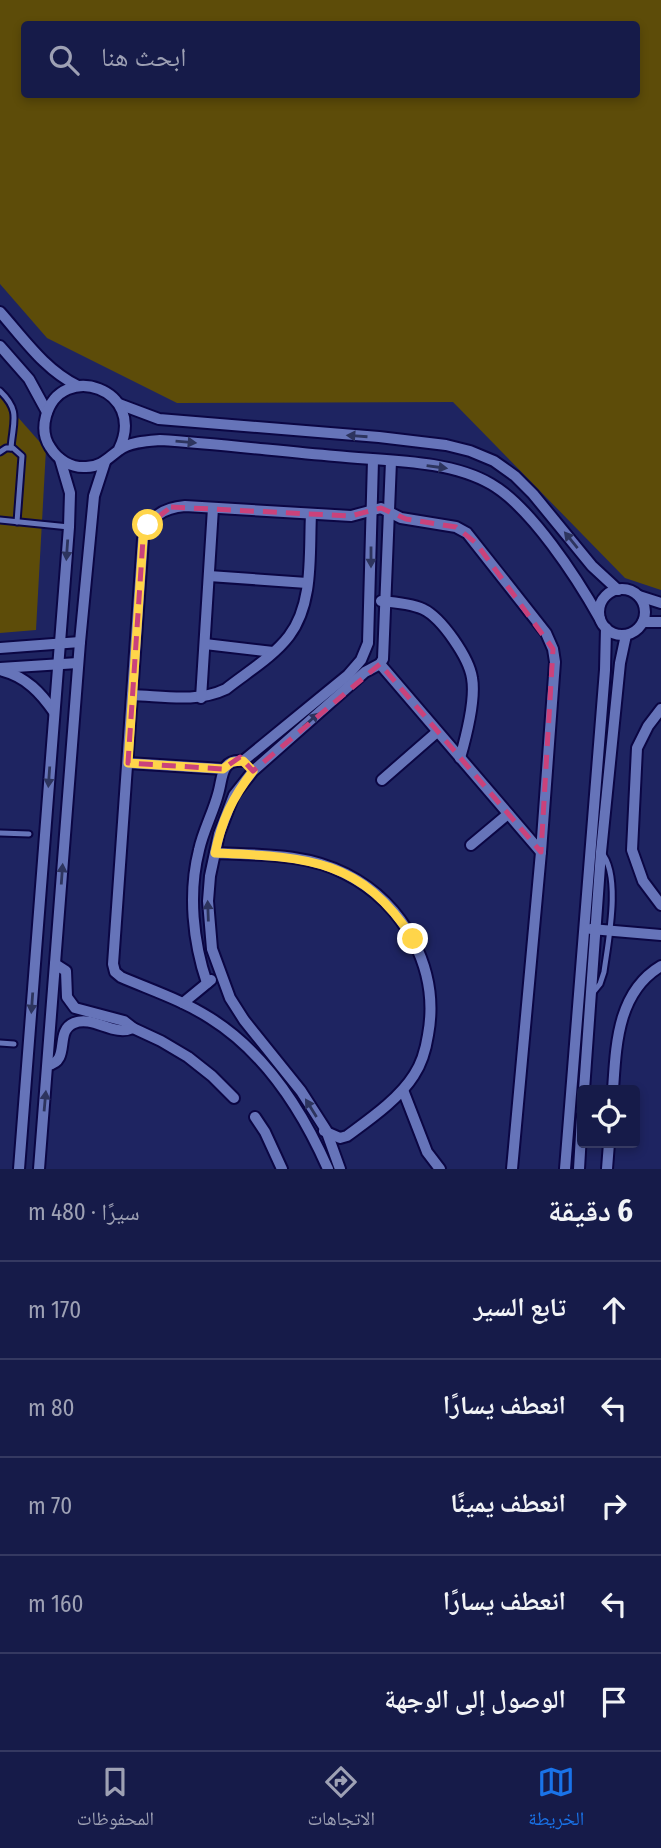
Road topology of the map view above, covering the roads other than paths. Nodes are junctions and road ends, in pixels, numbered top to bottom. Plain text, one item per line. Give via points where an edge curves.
1 (0, 312) edge
2 (2, 353) edge
3 (78, 386) junction
4 (0, 391) edge
5 (119, 404) junction
6 (47, 412) junction
7 (383, 438) junction
8 (11, 448) junction
9 (119, 449) junction
10 (0, 452) edge
11 (60, 459) junction
12 (382, 460) junction
13 (105, 462) junction
14 (214, 508) junction
15 (371, 510) junction
16 (389, 511) junction
17 (311, 514) junction
18 (0, 520) edge
19 (17, 522) junction
20 (69, 527) junction
21 (209, 576) junction
22 (307, 583) junction
23 (618, 590) junction
24 (639, 596) junction
25 (371, 601) junction
26 (385, 602) junction
27 (661, 603) edge
28 (643, 622) junction
29 (661, 622) edge
30 (603, 624) junction
31 (626, 635) junction
32 (59, 642) junction
33 (80, 642) junction
34 (368, 643) junction
35 (383, 643) junction
36 (205, 644) junction
37 (0, 648) edge
38 (273, 652) junction
39 (78, 663) junction
40 (58, 664) junction
41 (380, 664) junction
42 (0, 669) edge
43 (132, 695) junction
44 (201, 698) junction
45 (661, 709) edge
46 (54, 713) junction
47 (437, 732) junction
48 (460, 758) junction
49 (243, 761) junction
50 (128, 763) junction
51 (223, 769) junction
52 (253, 771) junction
53 (382, 780) dead end
54 (508, 814) junction
55 (0, 833) edge
56 (29, 834) dead end
57 (471, 845) dead end
58 (541, 852) junction
59 (601, 852) junction
60 (215, 853) junction
61 (661, 905) edge
62 (584, 929) junction
63 (597, 930) junction
64 (609, 930) junction
65 (661, 935) edge
66 (661, 944) edge
67 (55, 964) junction
68 (661, 966) edge
69 (219, 974) junction
70 (207, 983) junction
71 (591, 995) junction
72 (183, 1003) junction
73 (133, 1028) junction
74 (0, 1043) edge
75 (14, 1044) dead end
76 (48, 1065) junction
77 (584, 1085) edge
78 (614, 1085) edge
79 (403, 1090) junction
80 (234, 1098) dead end
81 (256, 1117) dead end
82 (326, 1130) junction
83 (313, 1135) junction
84 (580, 1148) edge
85 (609, 1148) edge
86 (19, 1169) edge
87 (39, 1169) edge
88 (282, 1169) edge
89 (328, 1169) edge
90 (341, 1169) edge
91 (440, 1169) edge
92 (512, 1169) edge
93 (565, 1169) edge
94 (579, 1169) edge
95 (607, 1169) edge

1 - 3 street via 47,366
2 - 6 street via 36,388
3 - 5 street via 101,389
3 - 6 street via 59,395
4 - 8 lane via 14,407
7 -> 5 street via 159,419
5 - 9 street via 126,427
6 - 11 street via 44,432
7 - 12 street
23 -> 7 street via 516,476 494,461 446,445
8 - 10 lane
8 - 19 lane via 23,460
9 -> 12 street via 160,440
9 - 13 street
11 - 13 street via 87,467
11 - 20 street via 70,493
12 - 15 street
12 - 16 street
12 -> 30 street via 444,467 490,483 510,497 542,534
13 - 33 street via 94,496
14 - 17 street
14 - 21 street
14 - 43 street via 171,508 148,525 143,539
15 - 16 street
15 - 17 street via 351,516
15 -> 25 street
16 - 26 street
16 - 58 street via 467,533 546,633 555,662
17 - 22 street
18 - 19 lane
19 - 20 lane
20 -> 32 street
21 - 22 street
21 - 36 street
22 - 38 street via 299,622
23 - 24 street
23 - 30 street via 604,598 600,608
24 - 27 street
24 - 28 street via 645,611
25 - 26 street
25 - 34 street
26 - 35 street
26 - 48 street via 422,608 435,617 468,666 473,680 471,704
28 - 29 street
28 - 31 street
30 - 31 street via 615,634
30 - 62 street via 605,670
31 - 59 street
32 - 33 street
32 - 37 street
32 - 40 street
33 - 39 street
34 - 35 street
34 - 49 street via 348,675
35 - 41 street
36 - 38 street
36 - 44 street
38 - 44 street via 226,689
39 - 40 street
67 -> 39 street
40 - 42 street
40 - 46 street
41 - 47 street
52 -> 41 street via 365,672
42 - 46 street via 35,688
43 - 44 street
43 - 50 street
45 - 61 street via 638,748 632,850 643,881
46 -> 86 street
47 - 48 street
47 - 53 street
48 - 54 street
49 - 51 street
49 - 52 street
50 - 51 street
50 - 72 street via 113,964 121,978
51 - 70 street via 198,852 194,887 196,939
52 - 60 street via 234,795
54 - 57 street
54 - 58 street
55 - 56 lane
58 - 92 street
59 - 63 street
59 - 64 lane via 613,880
69 -> 60 street via 208,901
60 - 79 street via 290,856 346,873 369,888 403,922 421,955 431,1007 426,1049
62 - 63 street
62 - 93 street
63 - 64 street
63 - 71 street
64 - 65 street
64 - 71 lane via 603,978
65 - 66 street
67 - 73 street via 66,971 67,997 75,1008 124,1021
67 - 76 street
68 - 78 street via 636,991 621,1022
69 - 70 street
82 -> 69 street via 244,1020
70 - 72 street
71 - 77 street
72 - 83 street via 233,1034 279,1081
73 - 76 street via 124,1031 72,1023 64,1033 60,1058
73 - 80 street via 188,1057
74 - 75 lane
87 -> 76 street
79 - 82 street via 347,1136 340,1138
79 - 91 street via 427,1152
81 - 88 street
82 - 83 street
82 - 90 street
83 - 89 street
84 - 94 street
85 - 95 street

